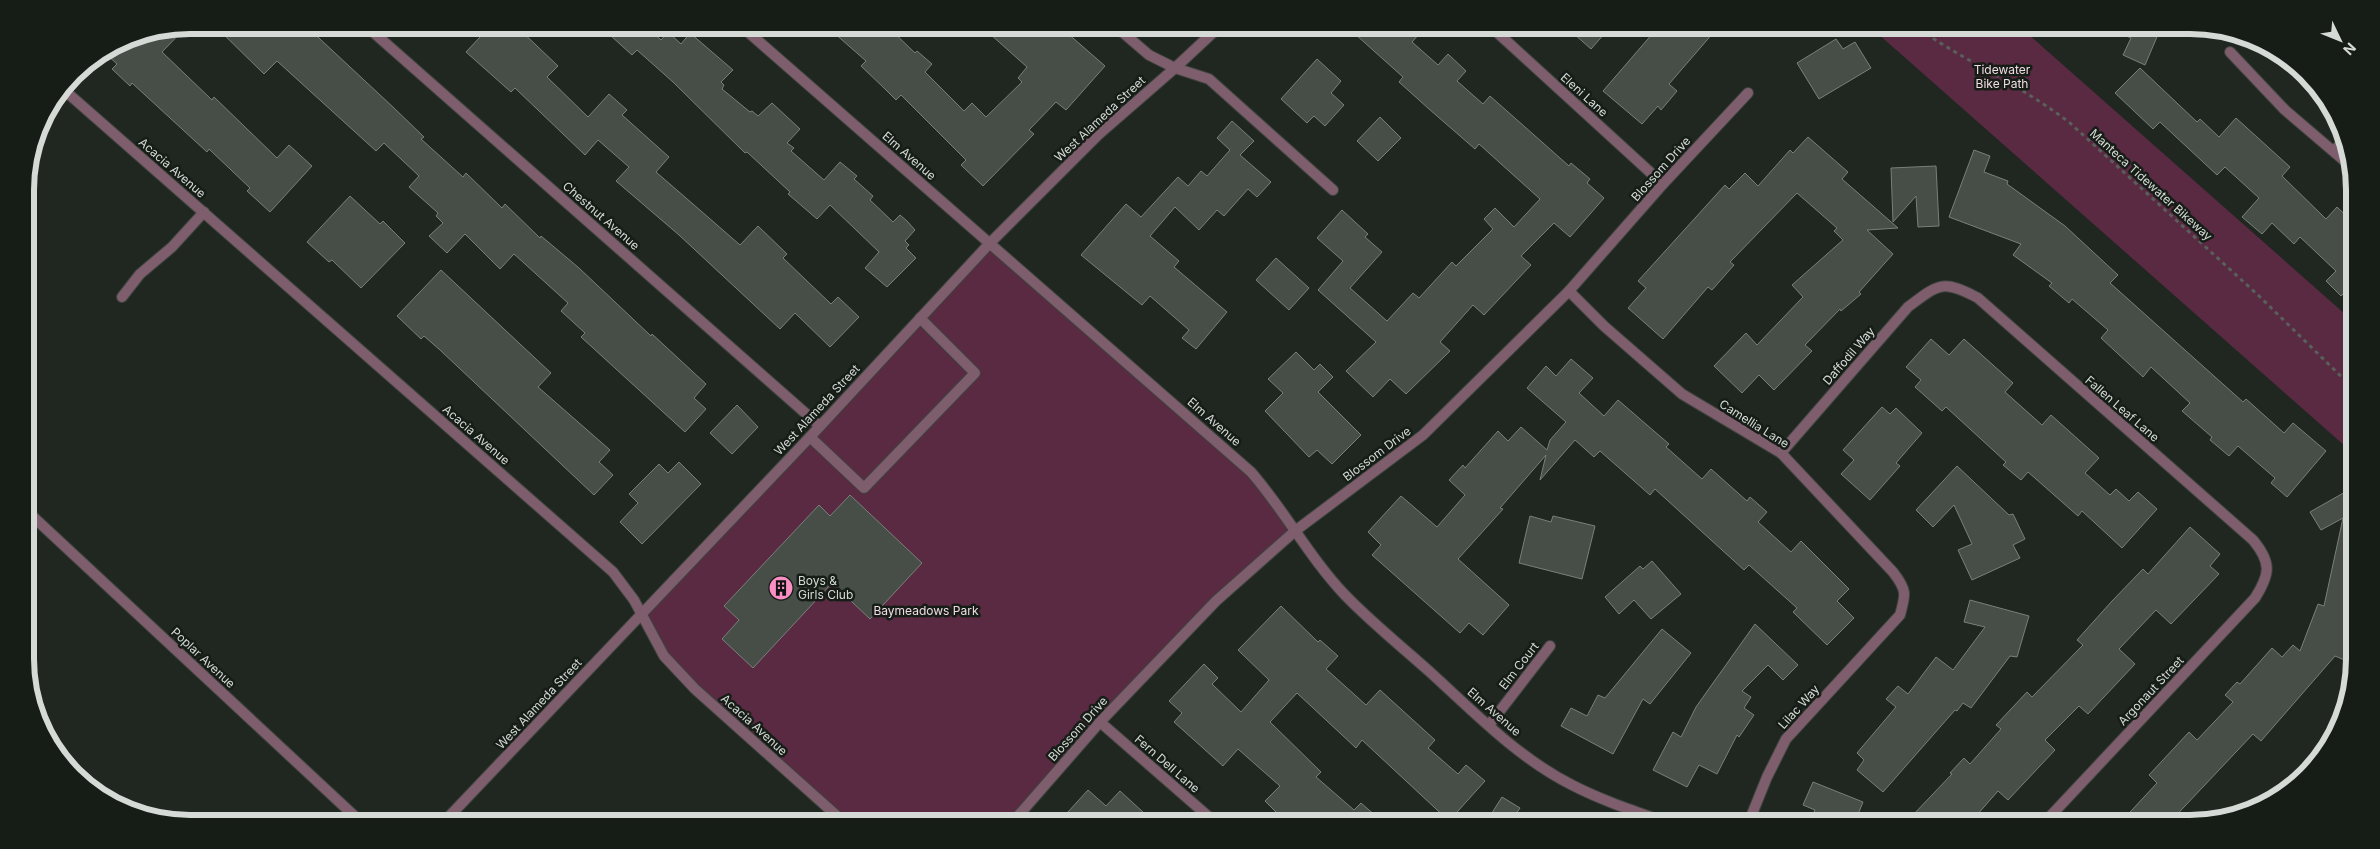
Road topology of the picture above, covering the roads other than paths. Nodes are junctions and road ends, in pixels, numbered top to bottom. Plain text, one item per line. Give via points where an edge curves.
1 (375, 34) edge
2 (750, 34) edge
3 (1124, 34) edge
4 (1211, 34) edge
5 (1499, 34) edge
6 (2230, 52) dead end
7 (1175, 68) junction
8 (68, 93) edge
9 (1748, 93) dead end
10 (2339, 146) edge
11 (2334, 151) junction
12 (2343, 159) edge
13 (1663, 184) junction
14 (1333, 190) dead end
15 (204, 212) junction
16 (990, 243) junction
17 (1943, 285) joint
18 (1569, 291) junction
19 (122, 297) dead end
20 (920, 318) junction
21 (820, 426) junction
22 (810, 437) junction
23 (1781, 453) junction
24 (34, 517) edge
25 (1295, 531) junction
26 (2268, 570) joint
27 (641, 614) junction
28 (1893, 622) joint
29 (1550, 646) dead end
30 (1100, 722) junction
31 (1489, 725) junction
32 (353, 815) edge
33 (451, 815) edge
34 (836, 815) edge
35 (1019, 815) edge
36 (1207, 815) edge
37 (1645, 815) edge
38 (1752, 815) edge
39 (2051, 815) edge

1 - 21 street, Chestnut Avenue
2 - 16 street, Elm Avenue
3 - 7 street via 1149,56
4 - 7 street, West Alameda Street
5 - 13 street, Eleni Lane
6 - 11 street via 2285,110
7 - 14 street via 1208,80
7 - 16 street, West Alameda Street via 1098,135
8 - 15 street, Acacia Avenue
9 - 13 street, Blossom Drive
10 - 11 street
11 - 12 street
13 - 18 street, Blossom Drive
15 - 19 street via 172,247 140,274
15 - 27 street, Acacia Avenue via 613,572
16 - 20 street, West Alameda Street
16 - 25 street, Elm Avenue via 1251,472
17 - 23 street, Daffodil Way via 1908,307
17 - 26 street, Fallen Leaf Lane via 1956,286 1978,298 2253,540 2263,552
18 - 23 street, Camellia Lane via 1682,394
18 - 25 street, Blossom Drive via 1423,435
20 - 21 street, West Alameda Street
20 - 22 street via 975,373 864,488
21 - 22 street, West Alameda Street
22 - 27 street, West Alameda Street
23 - 28 street, Camellia Lane via 1902,584 1906,595 1900,615
24 - 32 street, Poplar Avenue
25 - 30 street, Blossom Drive via 1216,602
25 - 31 street, Elm Avenue via 1346,596
26 - 39 street, Argonaut Street via 2266,581 2255,598
27 - 33 street, West Alameda Street
27 - 34 street, Acacia Avenue via 664,656 695,689
28 - 38 street, Lilac Way via 1786,739
29 - 31 street, Elm Court
30 - 35 street, Blossom Drive
30 - 36 street, Fern Dell Lane
31 - 37 street, Elm Avenue via 1522,753 1570,785

